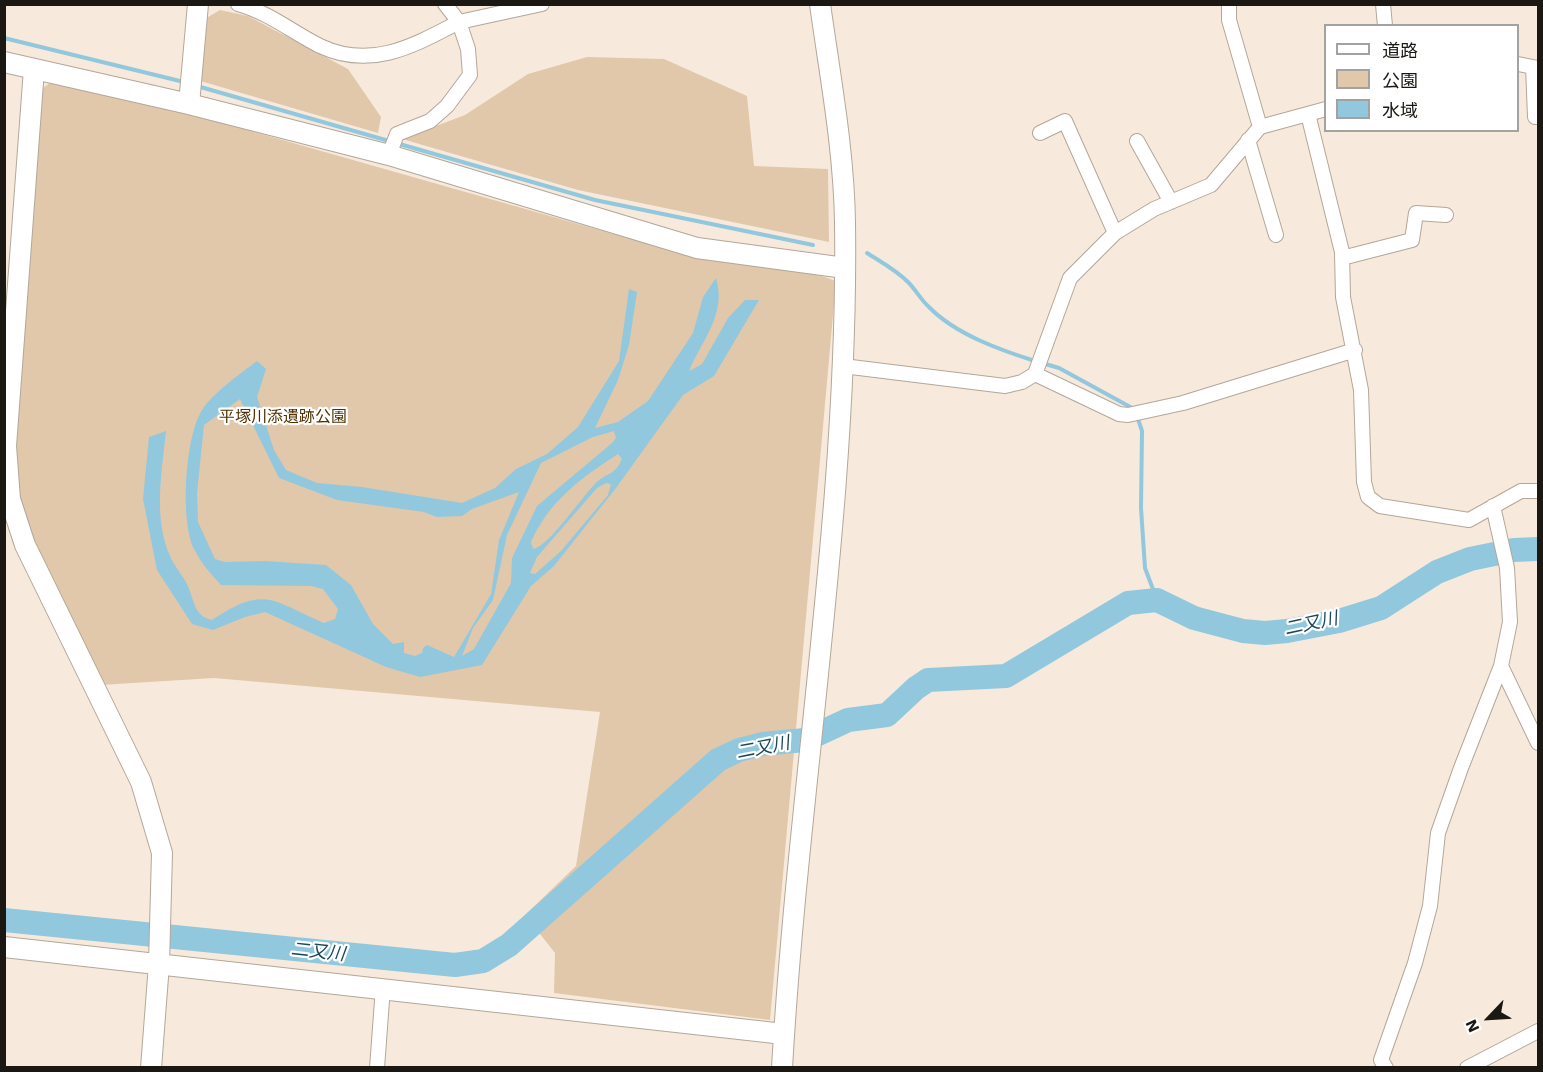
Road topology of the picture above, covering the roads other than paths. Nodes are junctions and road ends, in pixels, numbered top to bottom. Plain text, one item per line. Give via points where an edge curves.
1 (198, 4) edge
2 (238, 4) edge
3 (445, 4) edge
4 (542, 4) edge
5 (819, 4) edge
6 (1229, 4) edge
7 (1383, 4) edge
8 (459, 22) junction
9 (1385, 24) edge
10 (4, 62) edge
11 (1519, 64) edge
12 (1536, 67) edge
13 (34, 69) junction
14 (190, 97) junction
15 (1324, 110) edge
16 (1308, 114) junction
17 (1539, 117) edge
18 (1260, 127) junction
19 (1040, 133) dead end
20 (1248, 140) junction
21 (1137, 141) dead end
22 (389, 155) junction
23 (1171, 202) junction
24 (1446, 215) dead end
25 (1115, 233) junction
26 (1276, 236) dead end
27 (1342, 258) junction
28 (845, 268) junction
29 (1355, 350) junction
30 (843, 366) junction
31 (1035, 374) junction
32 (1539, 491) edge
33 (1493, 506) junction
34 (1501, 666) junction
35 (1539, 743) edge
36 (159, 945) junction
37 (4, 947) edge
38 (383, 987) junction
39 (1539, 1031) edge
40 (784, 1034) junction
41 (151, 1068) edge
42 (377, 1068) edge
43 (782, 1068) edge
44 (1386, 1068) edge
45 (1467, 1068) edge

1 - 14 street
2 - 8 street via 259,10 321,46 361,58 388,54
3 - 8 street
4 - 8 street
5 - 28 street via 836,123
6 - 18 street via 1229,20
7 - 9 street
8 - 22 street via 468,49 470,75 430,121 397,134
10 - 13 street
11 - 12 street
12 - 17 street via 1535,117
13 - 14 street
13 - 36 street via 6,446 10,499 25,544 141,782 162,853
14 - 22 street
15 - 16 street
16 - 18 street
16 - 27 street
18 - 20 street
19 - 25 street via 1065,121
20 - 23 street via 1211,185
20 - 26 street
21 - 23 street
22 - 28 street via 697,248
23 - 25 street
24 - 27 street via 1416,213 1412,240
25 - 31 street via 1070,278
27 - 29 street via 1343,297
28 - 30 street
29 - 31 street via 1183,403 1128,415
29 - 33 street via 1368,497 1380,506 1469,520
30 - 31 street via 1005,386
30 - 40 street
32 - 33 street via 1521,490
33 - 34 street via 1507,568 1510,622
34 - 35 street
34 - 44 street via 1438,833 1430,906 1381,1060
36 - 37 street
36 - 38 street
36 - 41 street
38 - 40 street
38 - 42 street
39 - 45 street
40 - 43 street

